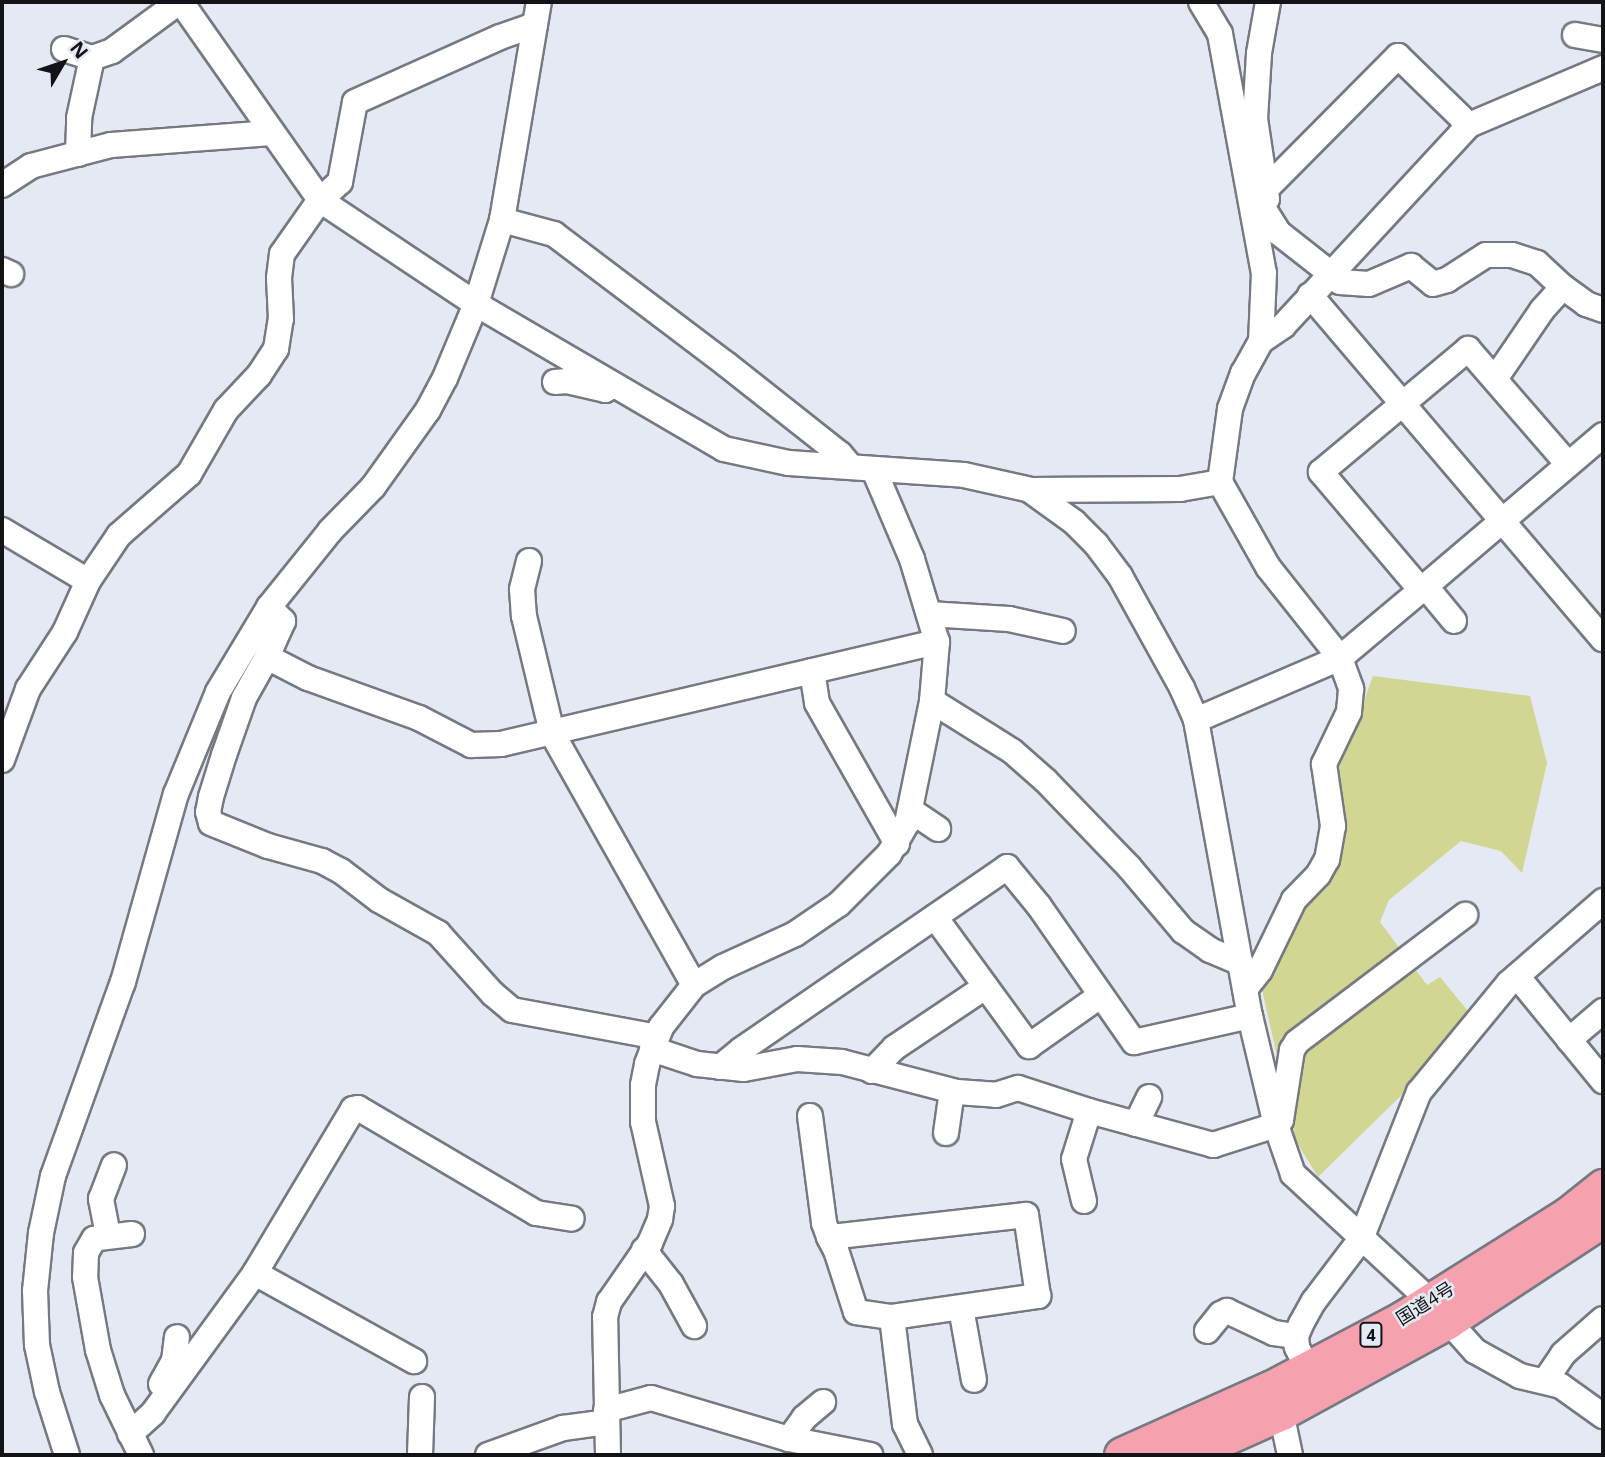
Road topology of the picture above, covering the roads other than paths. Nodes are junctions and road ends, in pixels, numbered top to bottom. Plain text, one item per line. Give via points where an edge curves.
1 (180, 2) edge
2 (1201, 2) edge
3 (1268, 2) edge
4 (537, 13) edge
5 (1575, 35) dead end
6 (1603, 40) edge
7 (64, 49) dead end
8 (92, 58) junction
9 (1603, 68) edge
10 (1469, 125) junction
11 (272, 133) junction
12 (78, 154) junction
13 (2, 185) edge
14 (1267, 188) junction
15 (320, 200) junction
16 (1261, 216) junction
17 (502, 220) junction
18 (1330, 274) junction
19 (1563, 287) junction
20 (1310, 295) junction
21 (476, 304) junction
22 (1603, 310) edge
23 (1261, 341) junction
24 (1495, 379) junction
25 (555, 382) dead end
26 (613, 385) junction
27 (1401, 404) junction
28 (1601, 440) edge
29 (1568, 464) junction
30 (862, 468) junction
31 (1220, 482) junction
32 (1031, 490) junction
33 (1502, 521) junction
34 (2, 530) edge
35 (528, 561) dead end
36 (88, 580) junction
37 (1424, 589) junction
38 (269, 607) junction
39 (929, 614) junction
40 (1454, 621) dead end
41 (1063, 631) dead end
42 (1603, 639) edge
43 (937, 642) junction
44 (267, 657) junction
45 (1340, 658) junction
46 (812, 671) junction
47 (932, 701) junction
48 (1196, 720) junction
49 (552, 733) junction
50 (2, 760) edge
51 (911, 810) junction
52 (938, 829) dead end
53 (897, 844) junction
54 (1603, 901) edge
55 (1465, 915) dead end
56 (935, 917) junction
57 (1241, 963) junction
58 (1517, 976) junction
59 (694, 985) junction
60 (985, 987) junction
61 (1245, 989) junction
62 (1100, 996) junction
63 (1603, 1011) edge
64 (1250, 1016) junction
65 (1569, 1040) junction
66 (655, 1043) junction
67 (720, 1067) junction
68 (872, 1071) junction
69 (1603, 1081) edge
70 (952, 1091) junction
71 (1149, 1097) dead end
72 (1089, 1111) junction
73 (810, 1116) dead end
74 (1136, 1124) junction
75 (1276, 1125) junction
76 (946, 1133) dead end
77 (114, 1165) dead end
78 (1603, 1187) edge
79 (1084, 1201) dead end
80 (1603, 1218) edge
81 (572, 1219) dead end
82 (829, 1237) junction
83 (1362, 1239) junction
84 (644, 1250) junction
85 (255, 1273) junction
86 (961, 1308) junction
87 (1439, 1311) junction
88 (892, 1317) junction
89 (1603, 1319) edge
90 (695, 1326) dead end
91 (1207, 1331) dead end
92 (1296, 1336) junction
93 (177, 1337) dead end
94 (414, 1361) dead end
95 (1308, 1369) junction
96 (974, 1380) dead end
97 (1545, 1381) junction
98 (422, 1398) dead end
99 (823, 1402) dead end
100 (1282, 1412) junction
101 (153, 1413) junction
102 (607, 1416) junction
103 (1603, 1416) edge
104 (135, 1445) edge
105 (801, 1445) edge
106 (67, 1455) edge
107 (420, 1455) edge
108 (488, 1455) edge
109 (608, 1455) edge
110 (870, 1455) edge
111 (920, 1455) edge
112 (1122, 1455) edge
113 (1185, 1455) edge
114 (1290, 1455) edge

1 - 8 street via 136,36
1 - 11 street
2 - 16 street via 1220,34
3 - 14 street via 1255,119
4 - 15 street via 500,37 355,102 340,182
4 - 17 street
5 - 6 street
7 - 8 street
8 - 12 street via 79,118
9 - 10 street
10 - 14 street via 1398,56
10 - 18 street
11 - 12 street via 111,145
11 - 15 street
12 - 13 street via 31,166
14 - 16 street
15 - 21 street
15 - 36 street via 282,254 276,349 260,375 226,410 189,474 119,535
16 - 18 street
16 - 23 street
17 - 21 street
17 - 30 street via 554,234
18 - 19 street via 1340,282 1369,284 1411,266 1433,284 1486,256 1512,255 1537,263
18 - 20 street
19 - 22 street
19 - 24 street
20 - 23 street via 1283,326
20 - 27 street
21 - 26 street
21 - 38 street via 445,378 404,445
23 - 31 street via 1230,409
24 - 27 street via 1468,349
24 - 29 street
25 - 26 street via 605,390
26 - 30 street via 724,449 789,463
27 - 33 street
27 - 37 street via 1321,472
28 - 29 street
29 - 33 street
30 - 32 street via 964,475
30 - 39 street via 912,559
31 - 32 street via 1180,489
31 - 45 street via 1268,567
32 - 48 street via 1074,522 1120,576
33 - 37 street
33 - 42 street
34 - 36 street
35 - 49 street via 522,589 524,616
36 - 50 street via 65,632 28,689
37 - 40 street
37 - 45 street
38 - 44 street via 284,621
38 - 106 street via 218,692 176,794 123,982 53,1176 35,1291 37,1345
39 - 41 street via 1009,619
39 - 43 street
43 - 46 street
43 - 47 street
44 - 49 street via 307,678 419,718 471,745
44 - 66 street via 244,698 224,755 208,812 211,822 341,871 379,900 438,933 513,1010
45 - 48 street
45 - 61 street via 1351,699 1344,726 1324,764 1333,826 1327,859 1294,900 1260,970
46 - 49 street
46 - 53 street via 817,702
47 - 51 street
47 - 57 street via 1012,751 1120,857 1184,931 1210,950
48 - 57 street
49 - 59 street
51 - 52 street
51 - 53 street
53 - 59 street via 839,904 795,934
54 - 58 street
55 - 75 street via 1297,1042 1281,1120
56 - 60 street
56 - 62 street via 1007,867
56 - 67 street
57 - 61 street
58 - 65 street
58 - 83 street via 1419,1092
59 - 66 street
60 - 62 street via 1029,1046
60 - 68 street via 894,1048
61 - 64 street
62 - 64 street via 1134,1042
63 - 65 street
64 - 75 street
65 - 69 street
66 - 67 street
66 - 84 street via 643,1085 643,1122 662,1206 657,1231
67 - 68 street via 744,1069 797,1059 842,1062
68 - 70 street
70 - 72 street via 996,1096 1018,1088
70 - 76 street
71 - 74 street
72 - 74 street
72 - 79 street via 1074,1159
73 - 82 street
74 - 75 street via 1213,1145
75 - 83 street via 1293,1174
77 - 104 street via 101,1199 120,1235 89,1243 85,1277 98,1350
78 - 87 highway, 国道4号 / 4
80 - 87 highway, 国道4号 / 4
81 - 85 street via 536,1213 358,1108 353,1109
82 - 86 street via 1026,1215 1038,1296
82 - 88 street via 856,1312
83 - 87 street
83 - 92 street via 1314,1301
84 - 90 street
84 - 102 street via 609,1302 605,1317
85 - 94 street
85 - 101 street
86 - 88 street
86 - 96 street
87 - 95 highway, 国道4号 / 4
87 - 97 street via 1488,1360 1520,1376
87 - 100 highway, 国道4号 / 4
88 - 111 street via 905,1424
89 - 97 street via 1563,1354
91 - 92 street via 1227,1311 1273,1333
92 - 95 street
93 - 101 street via 171,1369 152,1402
95 - 112 highway, 国道4号 / 4
97 - 103 street via 1575,1393
98 - 107 street
99 - 105 street via 804,1418
100 - 113 highway, 国道4号 / 4
100 - 114 street
101 - 104 street
102 - 105 street via 651,1398
102 - 108 street
102 - 109 street
105 - 110 street

